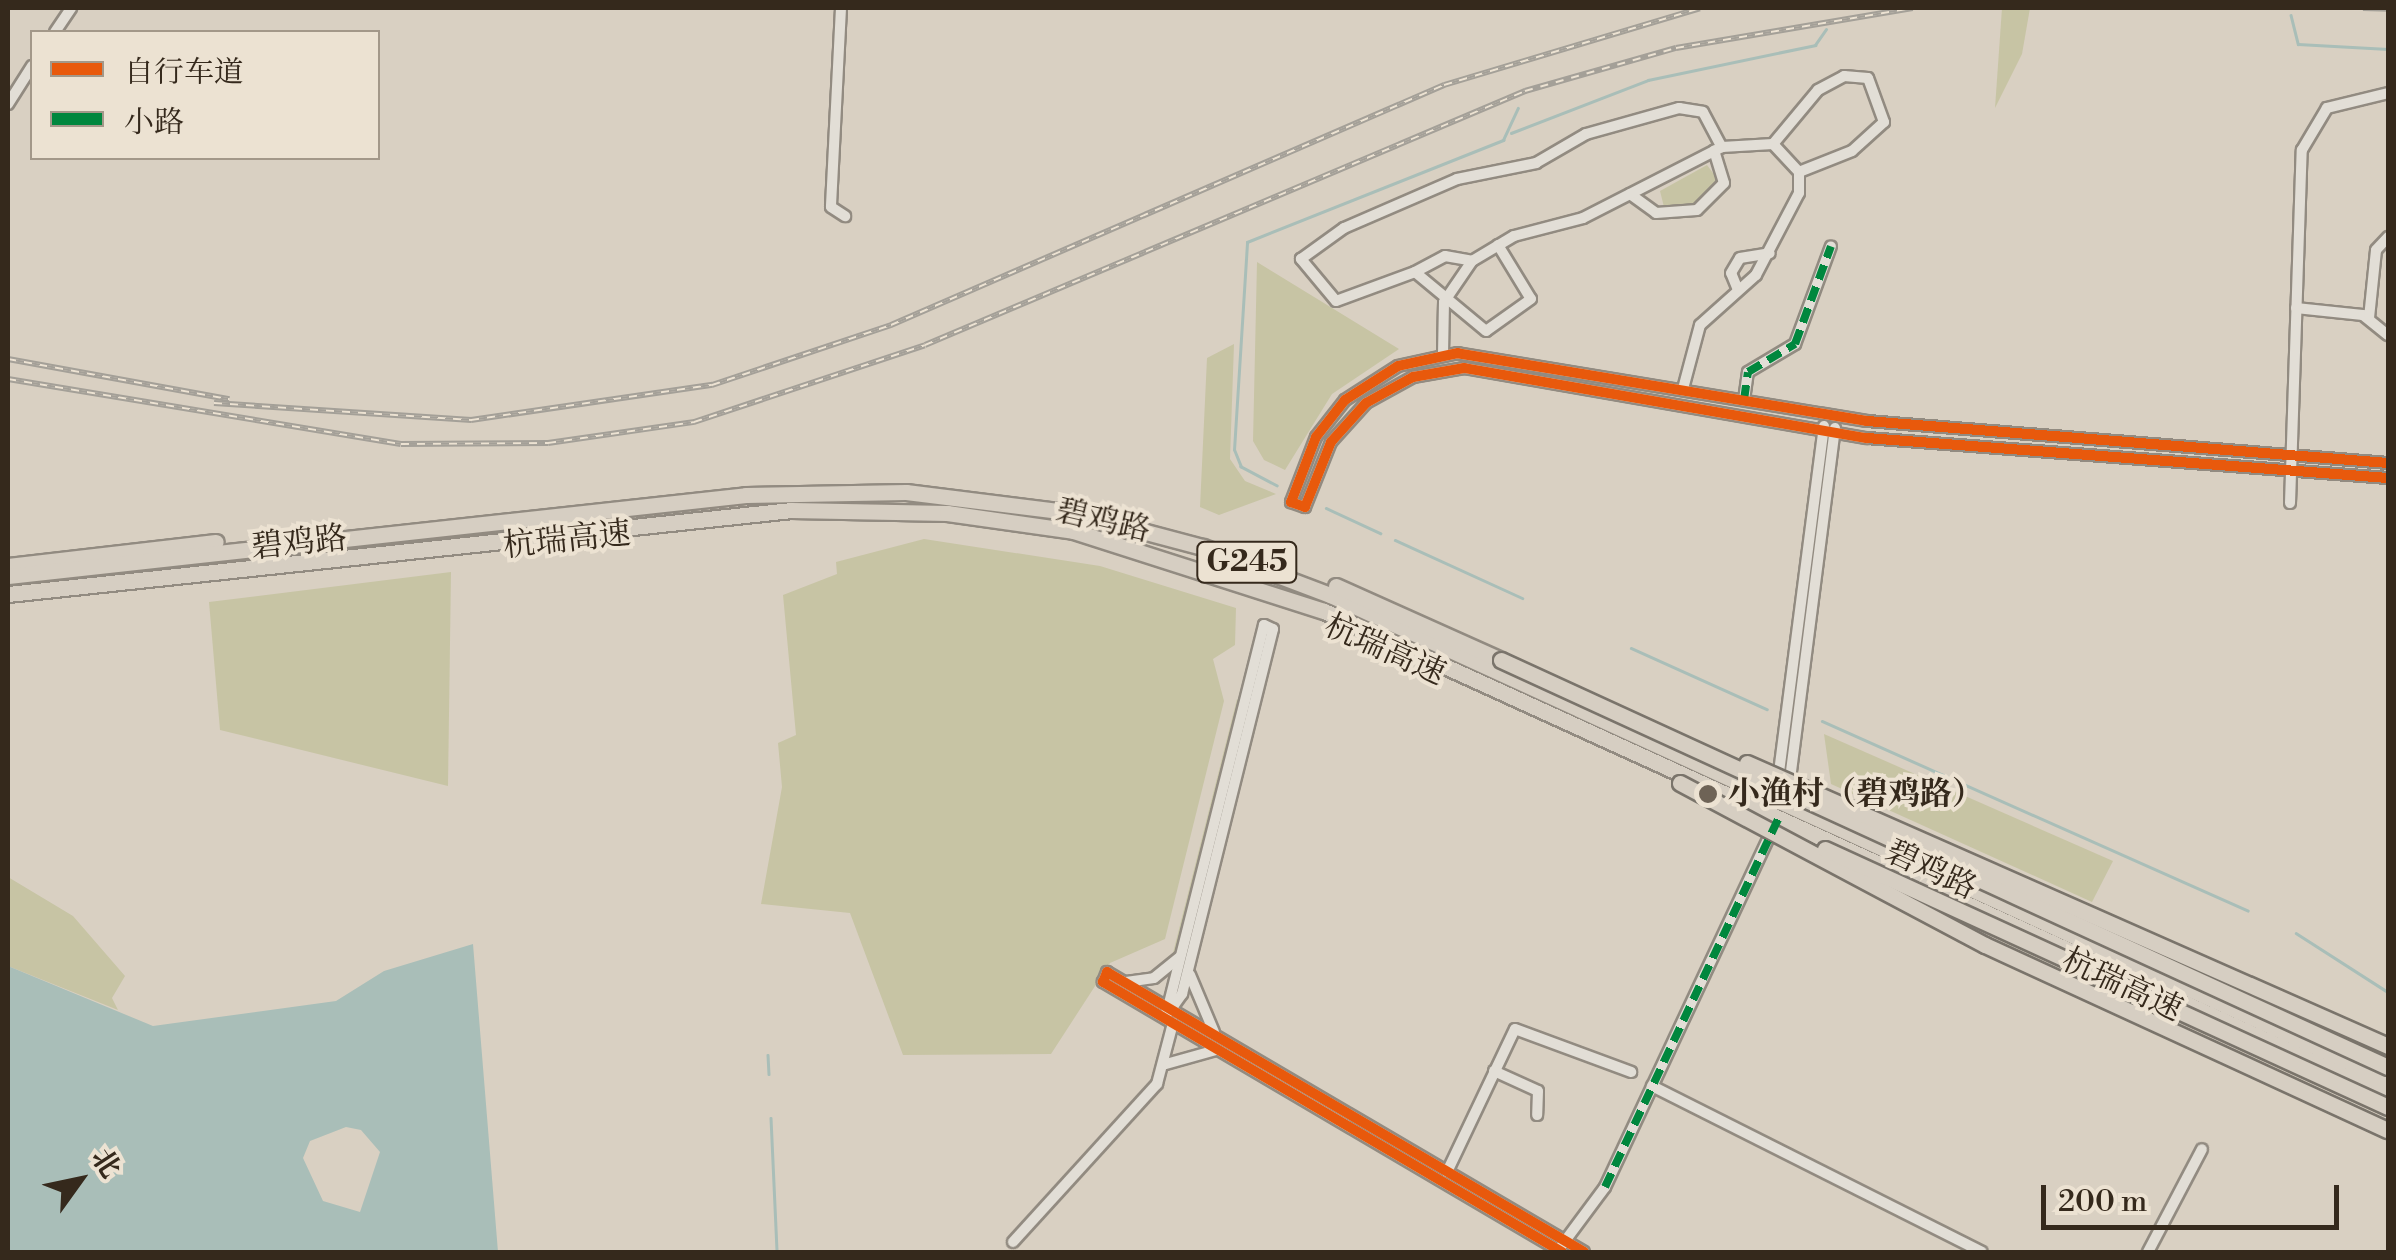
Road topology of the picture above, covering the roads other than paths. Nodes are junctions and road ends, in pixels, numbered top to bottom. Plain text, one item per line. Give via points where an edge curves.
1 (71, 8) edge
2 (841, 8) edge
3 (55, 30) edge
4 (30, 69) edge
5 (2388, 93) edge
6 (8, 104) edge
7 (1773, 144) junction
8 (1718, 149) junction
9 (1798, 172) junction
10 (1630, 194) junction
11 (845, 216) dead end
12 (2388, 237) edge
13 (1498, 245) junction
14 (1832, 246) dead end
15 (1770, 253) junction
16 (1472, 261) junction
17 (1415, 272) junction
18 (1738, 290) junction
19 (1444, 302) junction
20 (2296, 308) junction
21 (2369, 318) junction
22 (2388, 334) edge
23 (1443, 354) junction
24 (1683, 389) junction
25 (1744, 400) junction
26 (1831, 416) junction
27 (1829, 432) junction
28 (2292, 456) junction
29 (2388, 463) edge
30 (2291, 470) junction
31 (2388, 478) edge
32 (2290, 503) dead end
33 (8, 566) edge
34 (8, 576) edge
35 (8, 594) edge
36 (8, 603) edge
37 (1501, 660) junction
38 (1680, 783) junction
39 (1777, 805) junction
40 (1181, 956) junction
41 (1189, 967) junction
42 (1122, 982) junction
43 (1168, 1008) junction
44 (1150, 1010) junction
45 (1173, 1023) junction
46 (1186, 1031) junction
47 (1218, 1037) junction
48 (2388, 1046) edge
49 (1218, 1050) junction
50 (1166, 1064) junction
51 (2388, 1067) edge
52 (1494, 1071) junction
53 (1631, 1072) dead end
54 (2388, 1080) edge
55 (1652, 1086) junction
56 (2388, 1096) edge
57 (2388, 1107) edge
58 (1537, 1115) dead end
59 (2388, 1130) edge
60 (2202, 1150) dead end
61 (1448, 1172) junction
62 (1013, 1242) dead end
63 (1559, 1249) edge
64 (1584, 1252) edge
65 (1982, 1252) edge
66 (2148, 1252) edge

1 - 3 street
2 - 11 street via 831,207
4 - 6 street
5 - 20 street via 2340,100 2308,134
7 - 8 street
7 - 9 street
7 - 9 street via 1818,90 1844,76 1868,78 1884,122 1852,151
8 - 10 street
8 - 10 street via 1724,183 1697,210 1656,213
8 - 17 street via 1703,112 1679,108 1586,134 1536,163 1458,179 1344,228 1301,259 1336,301
9 - 15 street via 1800,194
10 - 13 street
12 - 21 street via 2376,250
13 - 16 street
13 - 19 street via 1529,293 1527,306 1481,331
14 - 25 street via 1795,344 1748,372
15 - 18 street
15 - 18 street via 1740,258 1730,273
16 - 17 street via 1444,256
16 - 19 street
17 - 19 street
18 - 24 street via 1700,325
19 - 23 street
20 - 21 street
20 - 28 street
21 - 22 street
23 - 24 street
23 - 27 street via 1398,366 1345,400 1316,438 1291,502 1305,506 1324,454 1356,411 1438,370 1491,371
24 - 25 street
25 - 26 street
26 - 27 street
26 - 28 street
27 - 30 street
27 - 39 street via 1799,753
28 - 29 street
28 - 30 street
30 - 31 street
30 - 32 street
33 - 37 highway, 杭瑞高速 via 670,491 901,482 1155,522 1307,574
34 - 39 highway, 碧鸡路 / G245 via 707,498 986,498 1146,530 1288,577
35 - 39 highway, 碧鸡路 / G245 via 713,515 829,508 986,516 1115,540 1269,589
36 - 38 highway, 杭瑞高速 via 725,522 978,525 1150,558 1262,595
37 - 48 highway, bridge via 1980,859
37 - 51 highway, 杭瑞高速, bridge
38 - 57 highway, 杭瑞高速, bridge
38 - 59 highway, bridge via 1985,945
39 - 54 highway, 碧鸡路 / G245
39 - 55 street
39 - 56 highway, 碧鸡路 / G245
40 - 41 street via 1264,625 1273,629
40 - 42 street via 1154,978
40 - 43 street
41 - 43 street
41 - 47 street
42 - 43 street
42 - 44 street via 1107,972 1103,982
43 - 44 street
43 - 46 street
43 - 47 street
44 - 45 street
45 - 46 street
45 - 50 street
46 - 49 street
47 - 61 street
49 - 50 street
49 - 63 street
50 - 62 street
52 - 53 street via 1512,1032 1525,1026
52 - 58 street via 1538,1091
52 - 61 street
55 - 63 street via 1605,1186
55 - 65 street
60 - 66 street
61 - 63 street
63 - 64 street

